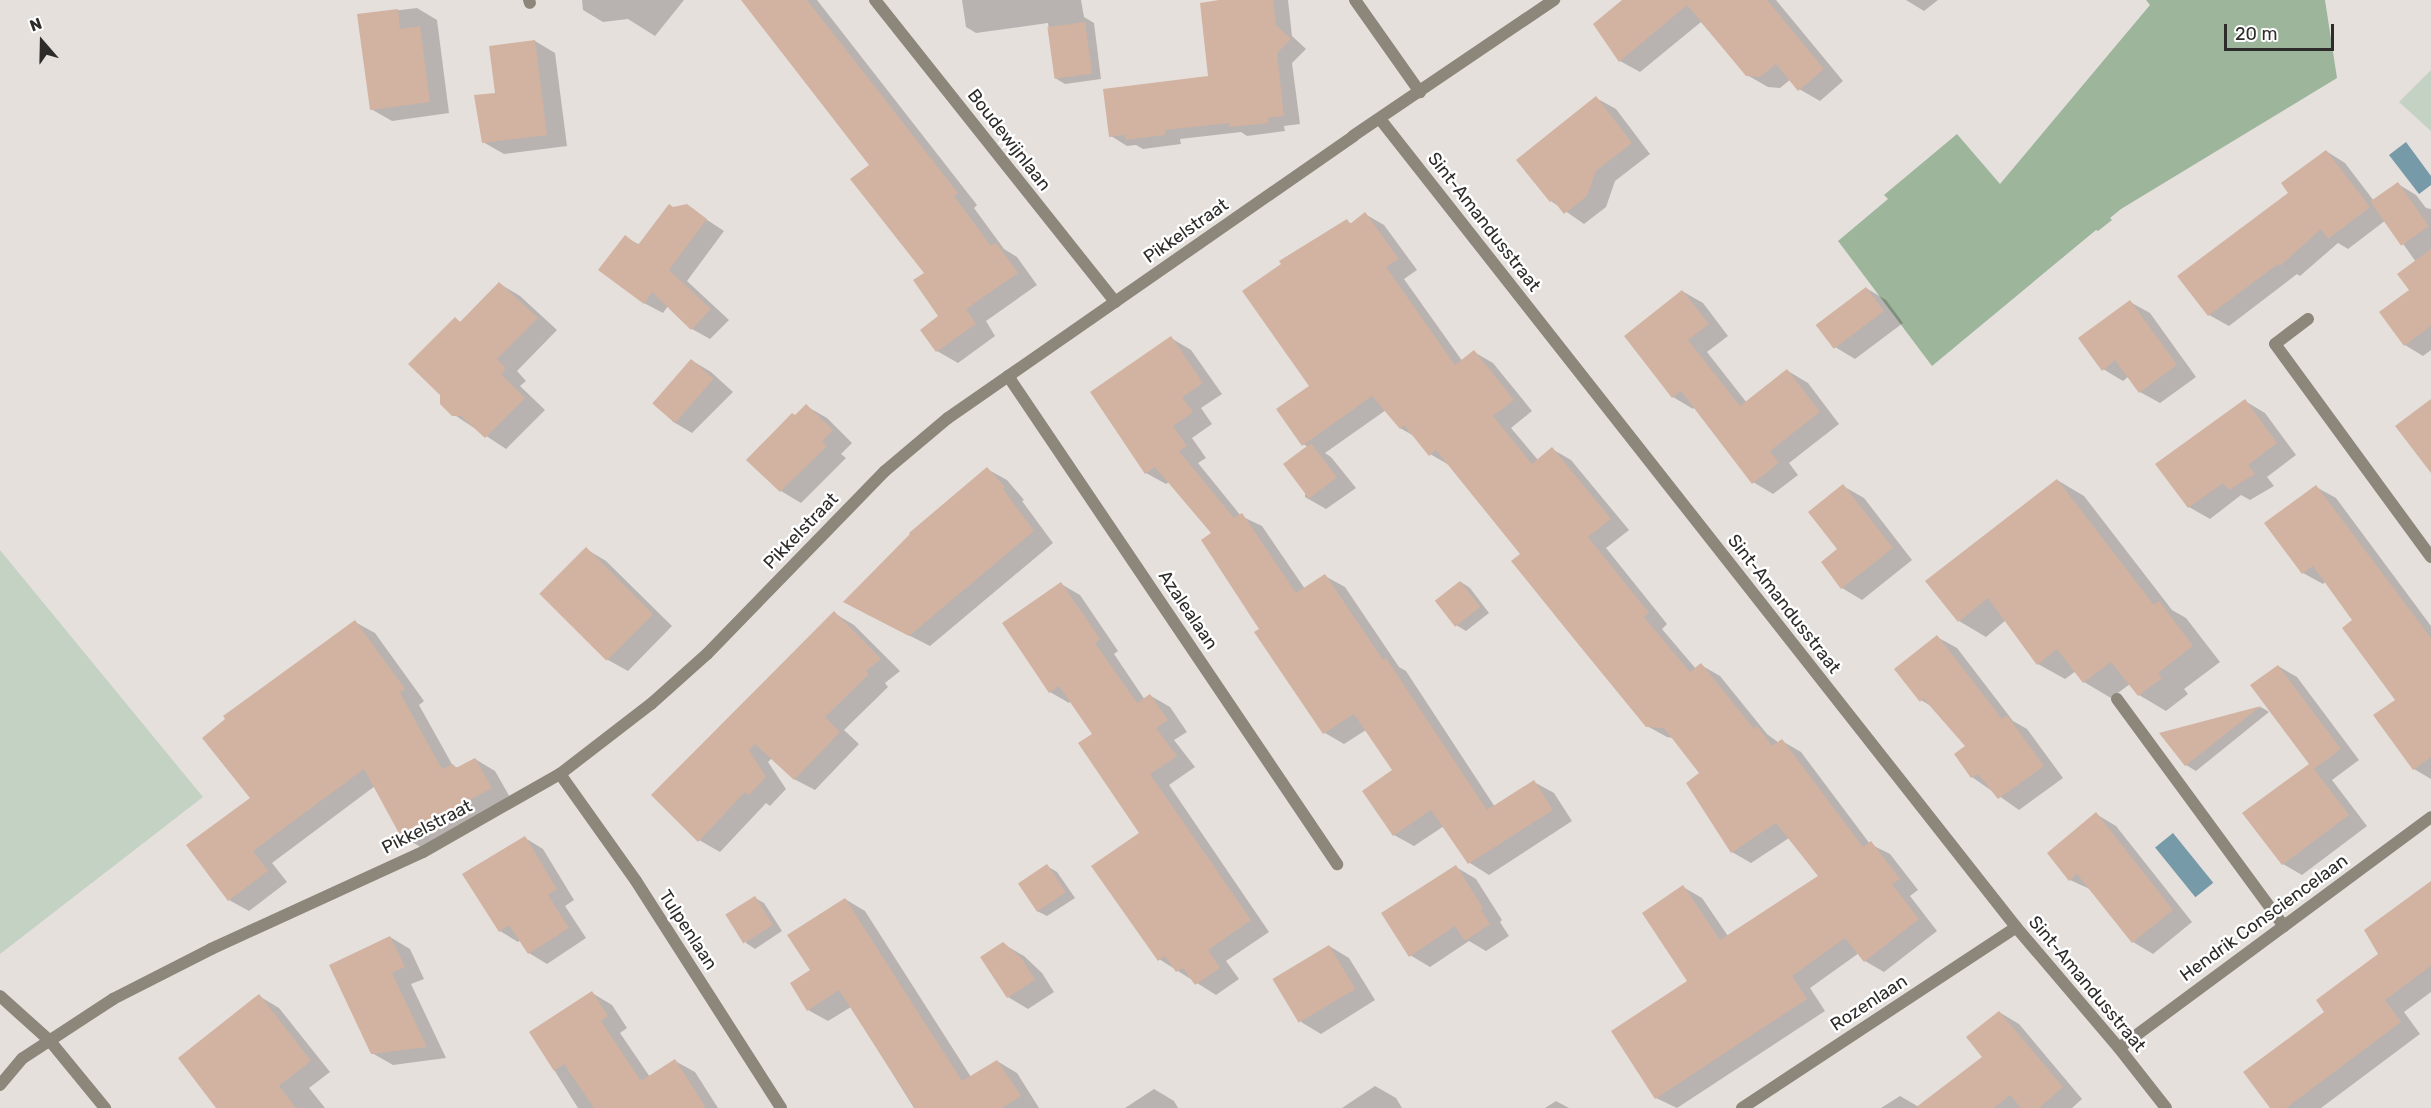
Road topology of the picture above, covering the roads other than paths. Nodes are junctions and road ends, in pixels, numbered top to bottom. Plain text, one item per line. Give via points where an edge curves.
1 (875, 0) edge
2 (1356, 0) edge
3 (1554, 0) edge
4 (1420, 92) junction
5 (1380, 119) junction
6 (1115, 302) junction
7 (2308, 319) dead end
8 (1008, 376) junction
9 (2431, 557) edge
10 (2117, 699) dead end
11 (560, 774) junction
12 (2431, 817) edge
13 (1337, 864) dead end
14 (2284, 926) junction
15 (2016, 927) junction
16 (0, 996) edge
17 (50, 1041) junction
18 (2119, 1048) junction
19 (0, 1085) edge
20 (105, 1108) edge
21 (782, 1108) edge
22 (1742, 1108) edge
23 (2166, 1108) edge

1 - 6 street, Boudewijnlaan
2 - 4 street
3 - 4 street, Pikkelstraat
4 - 5 street, Pikkelstraat
5 - 6 street, Pikkelstraat
5 - 15 street, Sint-Amandusstraat
6 - 8 street, Pikkelstraat
7 - 9 street via 2275,344
8 - 11 street, Pikkelstraat via 948,418 885,471 707,654 651,704
8 - 13 street, Azalealaan
10 - 14 street
11 - 17 street, Pikkelstraat via 423,852 211,949 113,999
11 - 21 street, Tulpenlaan via 636,881
12 - 14 street, Hendrik Consciencelaan
14 - 18 street, Hendrik Consciencelaan
15 - 18 street, Sint-Amandusstraat
15 - 22 street, Rozenlaan
16 - 17 street
17 - 19 street, Pikkelstraat via 23,1058
17 - 20 street
18 - 23 street, Sint-Amandusstraat

